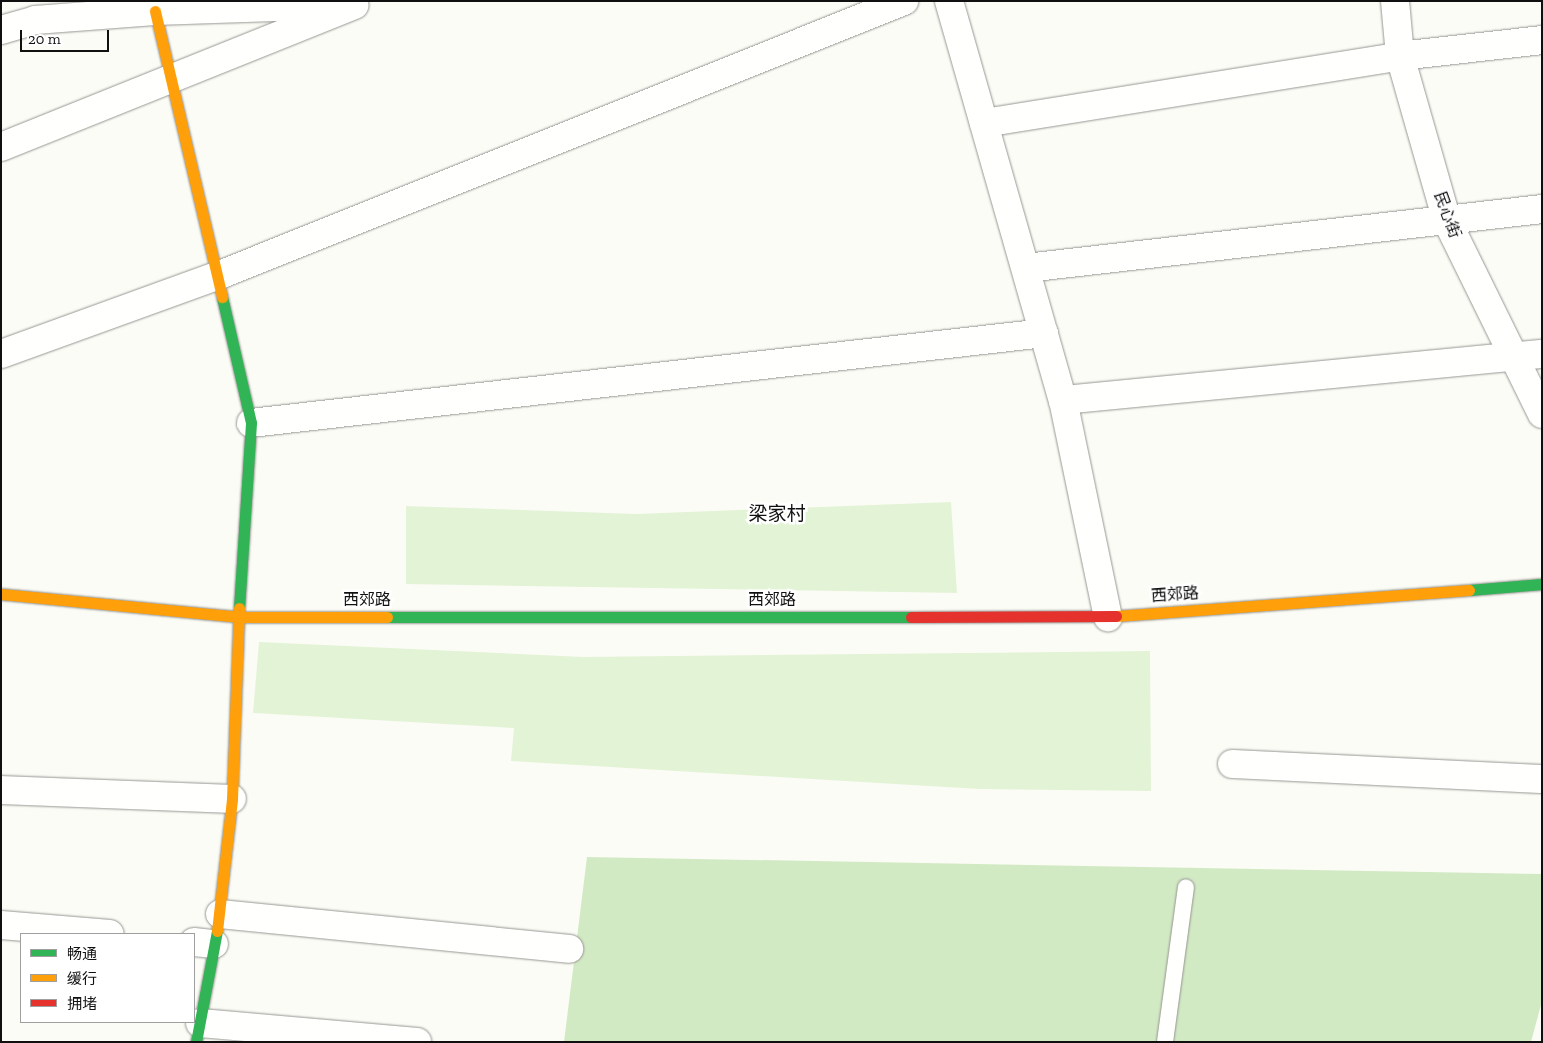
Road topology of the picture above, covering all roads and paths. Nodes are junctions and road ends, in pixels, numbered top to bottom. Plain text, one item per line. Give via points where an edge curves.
1 (904, 1) edge
2 (949, 1) edge
3 (1395, 1) edge
4 (360, 3) edge
5 (32, 11) edge
6 (155, 11) junction
7 (1, 30) edge
8 (1542, 40) edge
9 (1400, 56) junction
10 (171, 78) junction
11 (984, 123) junction
12 (1, 146) edge
13 (1542, 210) edge
14 (1447, 221) junction
15 (1026, 268) junction
16 (217, 276) junction
17 (1044, 333) junction
18 (1, 354) edge
19 (1542, 354) edge
20 (1512, 358) junction
21 (1063, 400) junction
22 (1542, 414) edge
23 (251, 423) junction
24 (1542, 584) edge
25 (1, 594) edge
26 (238, 616) junction
27 (1108, 616) junction
28 (1232, 764) dead end
29 (1542, 779) edge
30 (1, 790) edge
31 (232, 800) junction
32 (1186, 888) dead end
33 (220, 914) junction
34 (1, 925) edge
35 (98, 933) edge
36 (204, 943) edge
37 (569, 949) dead end
38 (198, 1032) edge
39 (417, 1042) edge
40 (1165, 1042) edge

1 - 16 street
2 - 11 street
3 - 9 street, 民心街
4 - 6 street
4 - 10 street
5 - 6 street
5 - 7 street
6 - 10 main road
8 - 9 street
9 - 11 street
9 - 14 street, 民心街
10 - 12 street
10 - 16 main road
11 - 15 street
13 - 14 street
14 - 15 street
14 - 20 street, 民心街
15 - 17 street
16 - 18 street
16 - 23 main road
17 - 21 street
17 - 23 street
19 - 20 street
20 - 21 street
20 - 22 street, 民心街
21 - 27 street
23 - 26 main road
24 - 27 main road, 西郊路
25 - 26 main road, 西郊路
26 - 27 main road, 西郊路
26 - 31 main road
28 - 29 street
30 - 31 street
31 - 33 main road
32 - 40 lane
33 - 36 main road
33 - 37 street
34 - 35 street
36 - 38 main road
38 - 39 street

